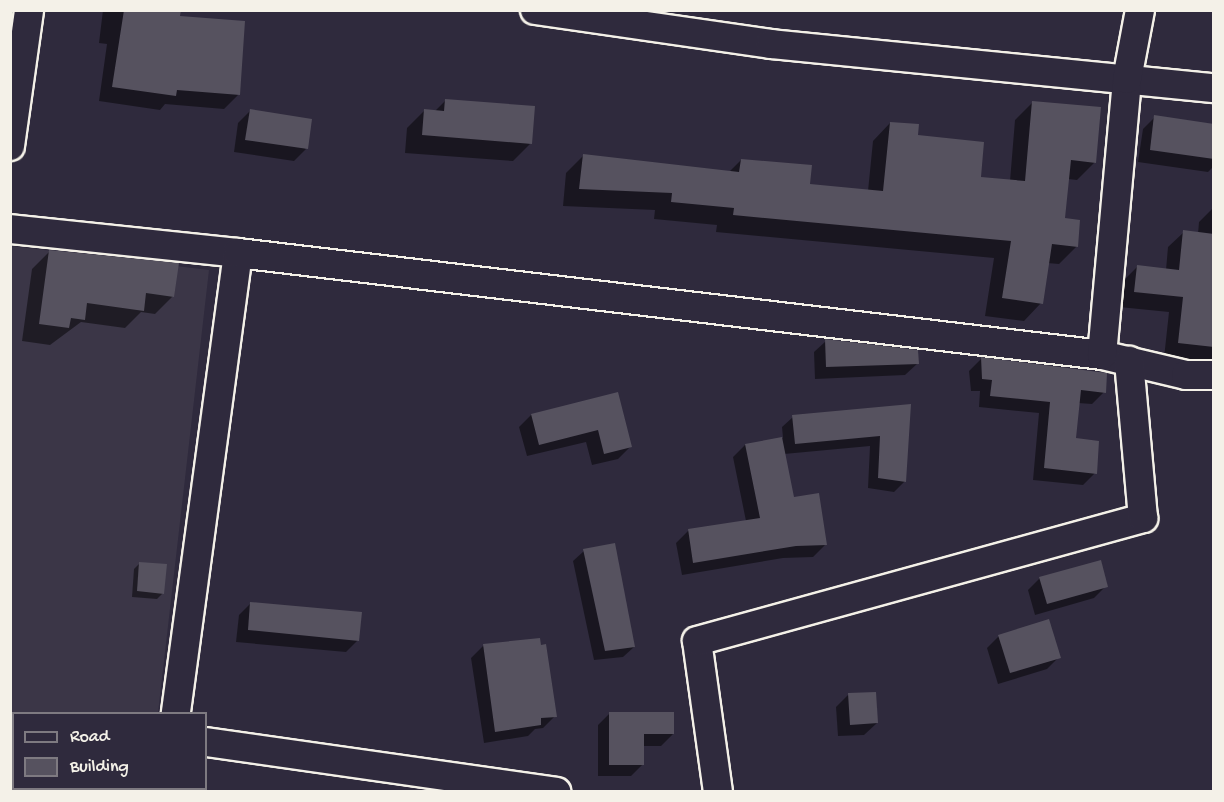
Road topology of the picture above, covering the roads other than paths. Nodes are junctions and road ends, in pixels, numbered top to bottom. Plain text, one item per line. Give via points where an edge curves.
1 (29, 10) edge
2 (535, 10) edge
3 (1140, 10) edge
4 (1127, 79) junction
5 (1214, 88) edge
6 (10, 146) edge
7 (10, 229) edge
8 (238, 253) junction
9 (1115, 358) junction
10 (1214, 375) edge
11 (176, 712) edge
12 (207, 742) edge
13 (556, 792) edge
14 (718, 792) edge

1 - 6 street
2 - 4 street via 771,44
3 - 4 street
4 - 5 street
4 - 9 street
7 - 8 street
8 - 9 street
8 - 11 street
9 - 10 street via 1186,375
9 - 14 street via 1143,519 697,641
12 - 13 street

